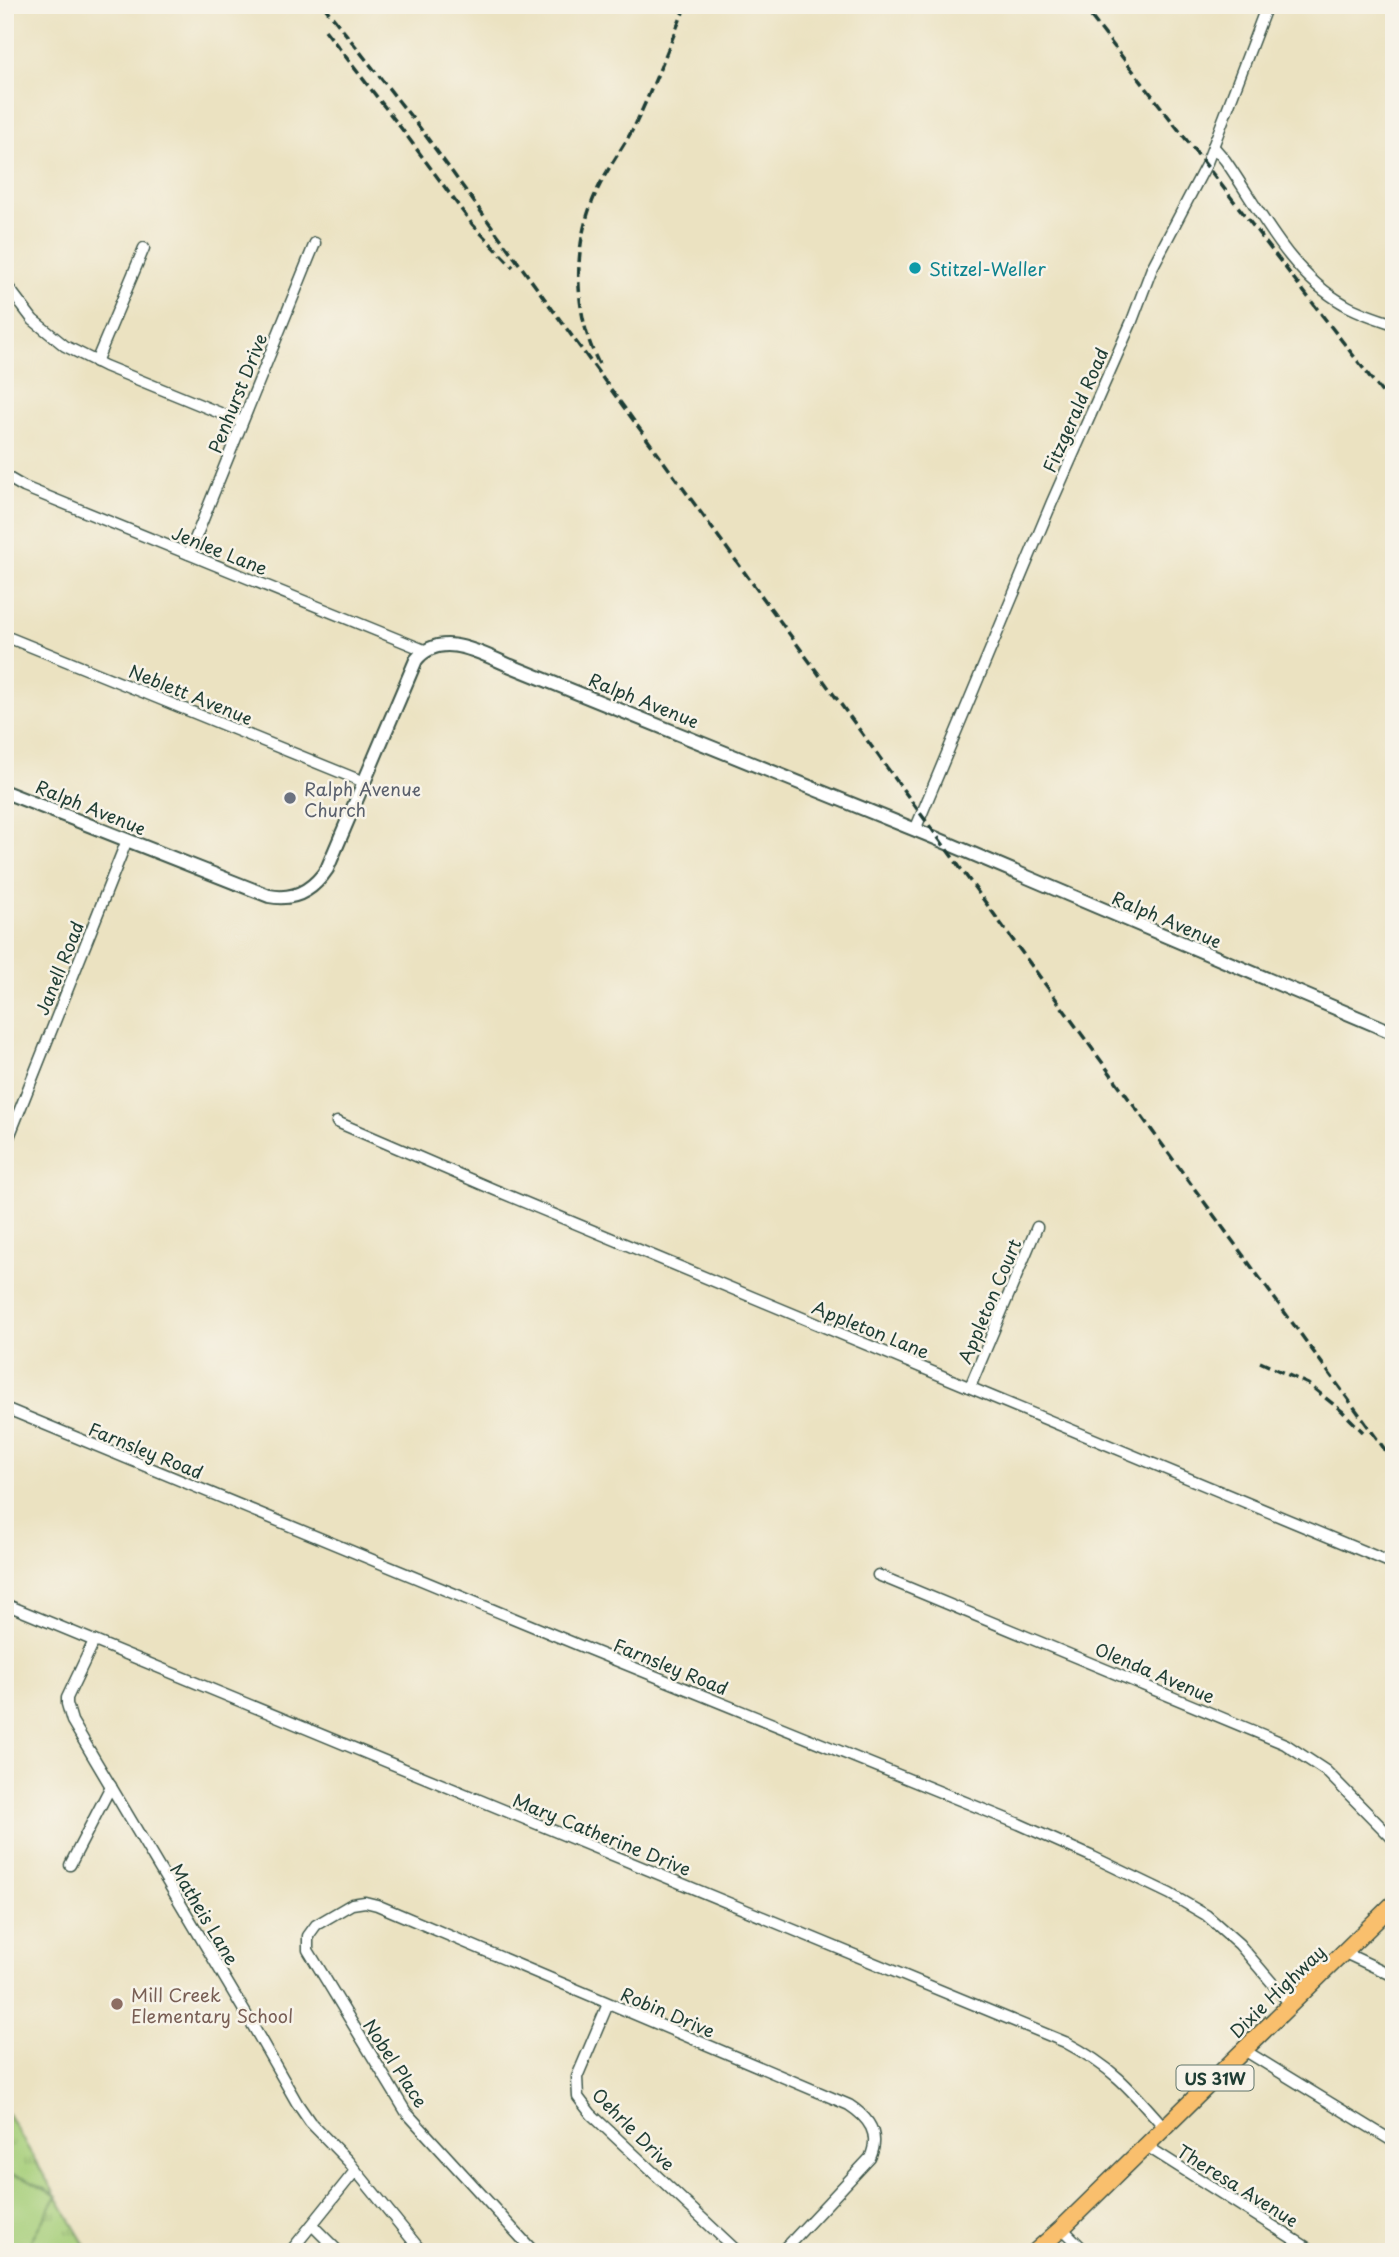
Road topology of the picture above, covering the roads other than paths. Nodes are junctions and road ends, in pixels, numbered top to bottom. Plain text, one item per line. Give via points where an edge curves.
1 (1268, 5) edge
2 (1213, 146) junction
3 (316, 243) dead end
4 (144, 248) dead end
5 (5, 284) edge
6 (1394, 324) edge
7 (96, 362) junction
8 (242, 422) junction
9 (5, 476) edge
10 (189, 554) junction
11 (5, 636) edge
12 (424, 650) junction
13 (364, 782) junction
14 (5, 792) edge
15 (915, 830) junction
16 (127, 840) junction
17 (1394, 1033) edge
18 (337, 1122) dead end
19 (5, 1147) edge
20 (1037, 1227) dead end
21 (970, 1387) junction
22 (5, 1408) edge
23 (1394, 1564) edge
24 (878, 1574) dead end
25 (5, 1604) edge
26 (94, 1641) junction
27 (111, 1787) junction
28 (1394, 1840) edge
29 (70, 1865) dead end
30 (1394, 1903) edge
31 (307, 1940) joint
32 (1343, 1952) junction
33 (1394, 1976) edge
34 (608, 2004) junction
35 (1290, 2004) junction
36 (1244, 2050) junction
37 (1164, 2127) junction
38 (1394, 2142) edge
39 (1146, 2145) junction
40 (355, 2171) junction
41 (312, 2225) junction
42 (1062, 2228) junction
43 (290, 2252) edge
44 (339, 2252) edge
45 (422, 2252) edge
46 (534, 2252) edge
47 (738, 2252) edge
48 (782, 2252) edge
49 (1035, 2252) edge
50 (1086, 2252) edge
51 (1314, 2252) edge

1 - 2 street, Fitzgerald Road
2 - 6 street via 1305,274 1341,303
2 - 15 street, Fitzgerald Road via 1152,268
3 - 8 street, Penhurst Drive
4 - 7 street
5 - 7 street via 43,330
7 - 8 street
8 - 10 street, Penhurst Drive
9 - 10 street, Jenlee Lane
10 - 12 street, Jenlee Lane
11 - 13 street, Neblett Avenue
12 - 13 street, Ralph Avenue via 411,669
12 - 15 street, Ralph Avenue via 450,645 465,648
13 - 16 street, Ralph Avenue via 327,869 310,888 295,896 269,896
14 - 16 street, Ralph Avenue
15 - 17 street, Ralph Avenue
16 - 19 street, Janell Road
18 - 21 street, Appleton Lane
20 - 21 street, Appleton Court
21 - 23 street, Appleton Lane
22 - 35 street, Farnsley Road via 1081,1851 1206,1915 1239,1944
24 - 28 street, Olenda Avenue via 1286,1744 1326,1771
25 - 26 street, Mary Catherine Drive
26 - 27 street, Matheis Lane via 67,1704 72,1721
26 - 37 street, Mary Catherine Drive via 1065,2042 1126,2083
27 - 29 street
27 - 40 street, Matheis Lane via 297,2103
30 - 32 main road, Dixie Highway / US 31W
31 - 34 street, Robin Drive via 316,1925 352,1904 365,1902
31 - 46 street, Nobel Place via 308,1950 406,2112
32 - 33 street
32 - 35 main road, Dixie Highway / US 31W
34 - 47 street, Oehrle Drive via 577,2077 578,2097
34 - 48 street, Robin Drive via 863,2114 875,2143 870,2158
35 - 36 main road, Dixie Highway / US 31W
36 - 37 main road, Dixie Highway / US 31W
36 - 38 street
37 - 39 main road, Dixie Highway / US 31W
39 - 42 main road, Dixie Highway / US 31W
39 - 51 street, Theresa Avenue
40 - 41 street
40 - 45 street, Matheis Lane
41 - 43 street
41 - 44 street
42 - 49 main road, Dixie Highway / US 31W
42 - 50 street

